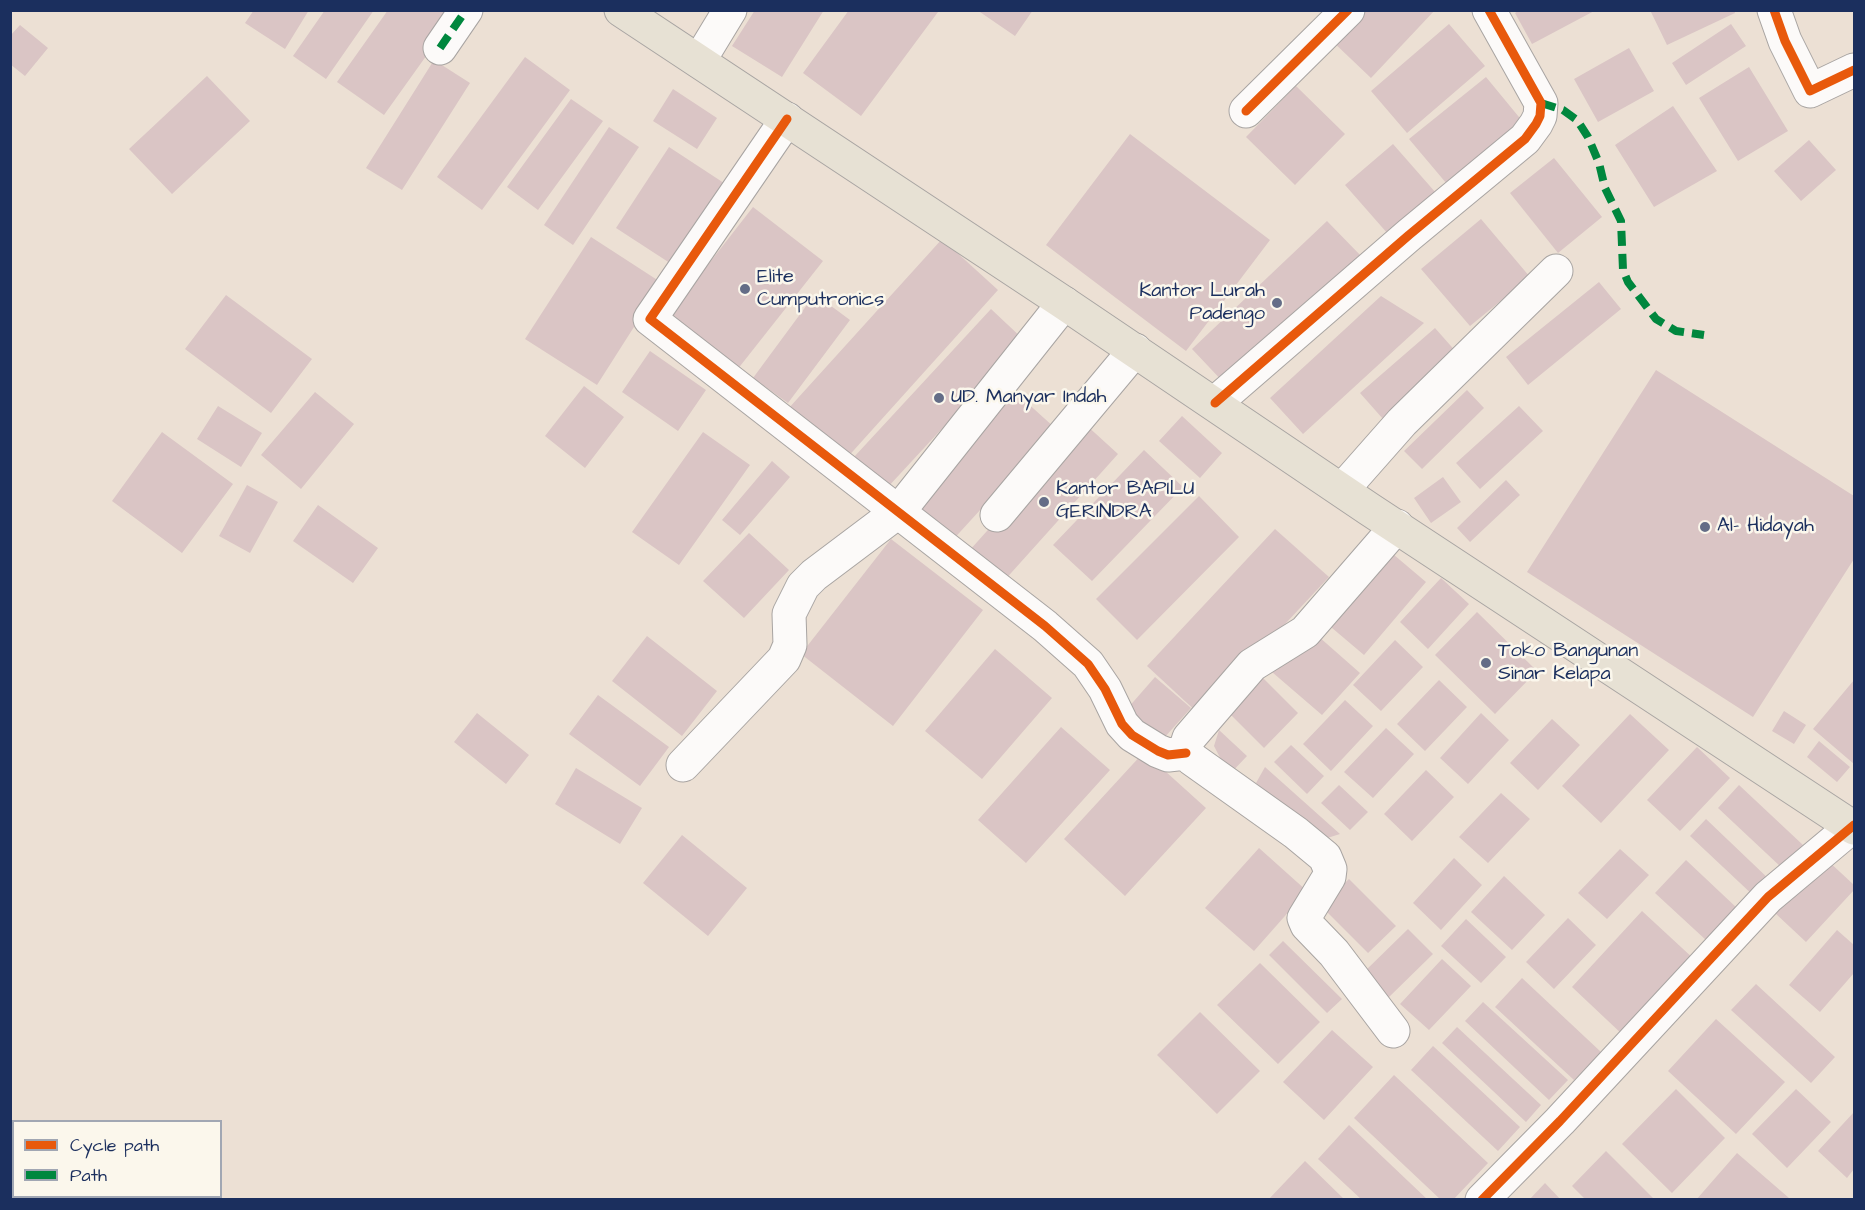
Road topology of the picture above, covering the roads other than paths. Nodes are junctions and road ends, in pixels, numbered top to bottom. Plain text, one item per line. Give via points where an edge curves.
1 (466, 10) edge
2 (621, 10) edge
3 (730, 10) edge
4 (1348, 10) edge
5 (1488, 10) edge
6 (1774, 10) edge
7 (440, 48) dead end
8 (699, 61) junction
9 (1854, 70) edge
10 (1246, 111) dead end
11 (787, 119) junction
12 (1556, 271) dead end
13 (1064, 303) junction
14 (1135, 350) junction
15 (1215, 404) junction
16 (1342, 490) junction
17 (899, 511) junction
18 (997, 515) dead end
19 (1397, 526) junction
20 (1186, 753) junction
21 (683, 765) dead end
22 (1854, 827) edge
23 (1393, 1031) dead end
24 (1482, 1200) edge

1 - 7 street
2 - 8 main road
3 - 8 street
4 - 10 street
5 - 15 street via 1541,103 1536,124 1525,139
6 - 9 street via 1785,42 1810,90
8 - 11 main road
11 - 13 main road
11 - 17 street via 650,319
12 - 16 street via 1401,422
13 - 14 main road
13 - 17 street
14 - 15 main road
14 - 18 street
15 - 16 main road
16 - 19 main road
17 - 20 street via 1088,664 1132,735 1168,755
17 - 21 street via 803,586 789,614 790,645 784,659
19 - 20 street via 1305,632 1252,665 1189,738
19 - 22 main road
20 - 23 street via 1325,857 1329,877 1304,918
22 - 24 street via 1768,897

